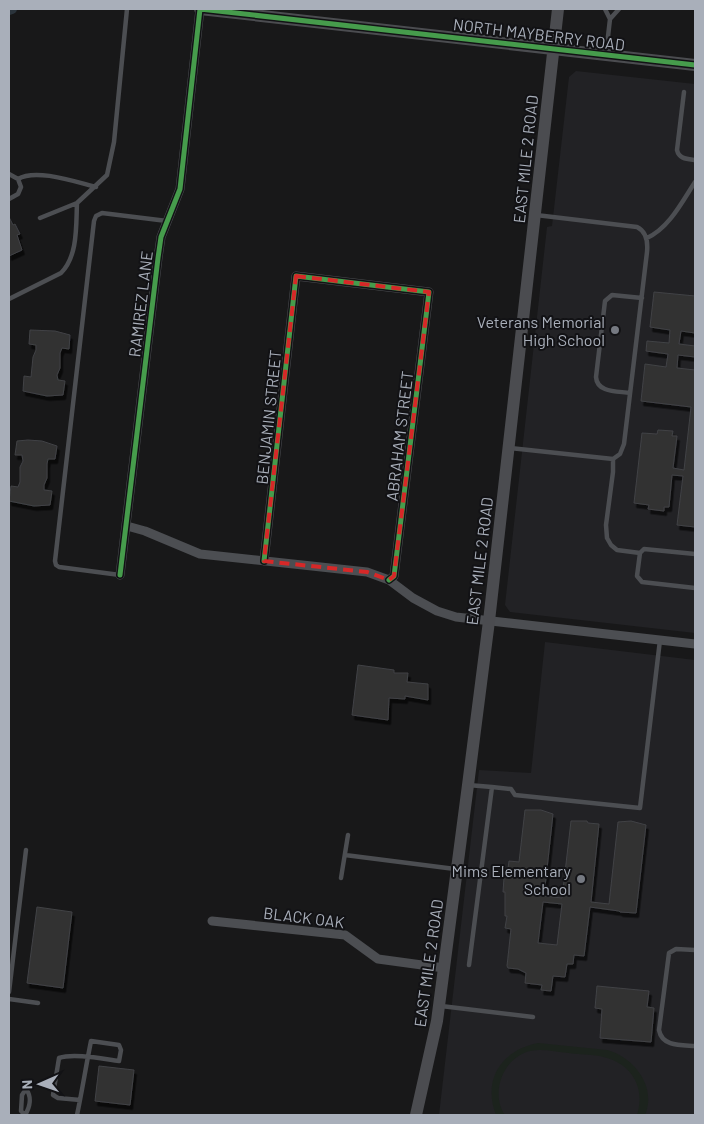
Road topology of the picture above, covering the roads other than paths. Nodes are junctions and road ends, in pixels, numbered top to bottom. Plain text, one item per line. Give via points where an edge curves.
1 (127, 9) edge
2 (200, 9) edge
3 (558, 9) edge
4 (605, 9) edge
5 (620, 9) edge
6 (610, 19) junction
7 (554, 48) junction
8 (606, 54) junction
9 (695, 65) edge
10 (684, 92) dead end
11 (695, 160) edge
12 (9, 174) edge
13 (18, 179) junction
14 (695, 182) edge
15 (96, 187) junction
16 (9, 199) edge
17 (77, 203) junction
18 (535, 215) junction
19 (40, 218) dead end
20 (167, 221) junction
21 (647, 238) junction
22 (429, 292) joint
23 (9, 298) edge
24 (642, 298) junction
25 (630, 393) junction
26 (508, 448) junction
27 (613, 459) junction
28 (127, 526) junction
29 (640, 553) junction
30 (695, 554) edge
31 (264, 561) junction
32 (120, 575) joint
33 (389, 580) junction
34 (695, 588) edge
35 (489, 621) junction
36 (660, 640) junction
37 (695, 644) edge
38 (468, 785) junction
39 (492, 787) junction
40 (348, 836) dead end
41 (26, 850) dead end
42 (345, 855) junction
43 (457, 869) junction
44 (342, 878) dead end
45 (212, 921) dead end
46 (695, 950) edge
47 (470, 965) dead end
48 (444, 968) junction
49 (9, 992) edge
50 (9, 999) edge
51 (38, 1003) dead end
52 (439, 1006) junction
53 (533, 1016) dead end
54 (695, 1046) edge
55 (88, 1058) junction
56 (80, 1100) junction
57 (24, 1115) edge
58 (77, 1115) edge
59 (416, 1115) edge

1 - 15 lane via 114,142 107,175
2 - 7 main road, NORTH MAYBERRY ROAD
2 - 20 street, RAMIREZ LANE via 180,189
3 - 7 main road, EAST MILE 2 ROAD
4 - 6 lane
5 - 6 lane
6 - 8 lane
7 - 8 main road, NORTH MAYBERRY ROAD
7 - 18 main road, EAST MILE 2 ROAD
8 - 9 main road, NORTH MAYBERRY ROAD
10 - 11 lane via 676,150 679,156
12 - 13 lane
13 - 15 lane via 32,174
13 - 16 lane via 20,191
14 - 21 lane via 669,220
15 - 17 lane
17 - 19 lane
17 - 23 lane via 72,256 66,269
18 - 21 lane via 637,228
18 - 26 main road, EAST MILE 2 ROAD
20 - 28 street, RAMIREZ LANE via 158,258
20 - 32 lane via 102,213 94,221 55,561 59,568
21 - 24 lane
22 - 31 street, BENJAMIN STREET via 296,276
22 - 33 street, ABRAHAM STREET via 394,576
24 - 25 lane
24 - 25 lane via 612,295 605,301 597,384 602,388
25 - 27 lane via 622,449
26 - 27 lane
26 - 35 main road, EAST MILE 2 ROAD
27 - 29 lane via 607,538 617,550
28 - 31 street via 200,554
28 - 32 street, RAMIREZ LANE
29 - 30 lane via 647,549
29 - 34 lane via 637,576 640,580
31 - 33 street via 367,572
33 - 35 street via 437,611
35 - 36 street
35 - 38 main road, EAST MILE 2 ROAD
36 - 37 street
36 - 39 lane via 640,808 515,795 511,789
38 - 39 lane
38 - 43 main road, EAST MILE 2 ROAD
39 - 47 lane
40 - 42 lane
41 - 49 lane
42 - 43 lane
42 - 44 lane
43 - 48 main road, EAST MILE 2 ROAD
45 - 48 street, BLACK OAK via 346,935 378,959
46 - 54 lane via 676,949 669,953 659,1030 666,1042
48 - 52 main road, EAST MILE 2 ROAD
50 - 51 lane
52 - 53 lane
52 - 59 main road, EAST MILE 2 ROAD
55 - 55 lane via 91,1041 120,1045 119,1061
55 - 56 lane
55 - 56 lane via 64,1056 57,1062 53,1095
56 - 58 lane
57 - 57 lane via 30,1095 26,1089 22,1095 21,1111

